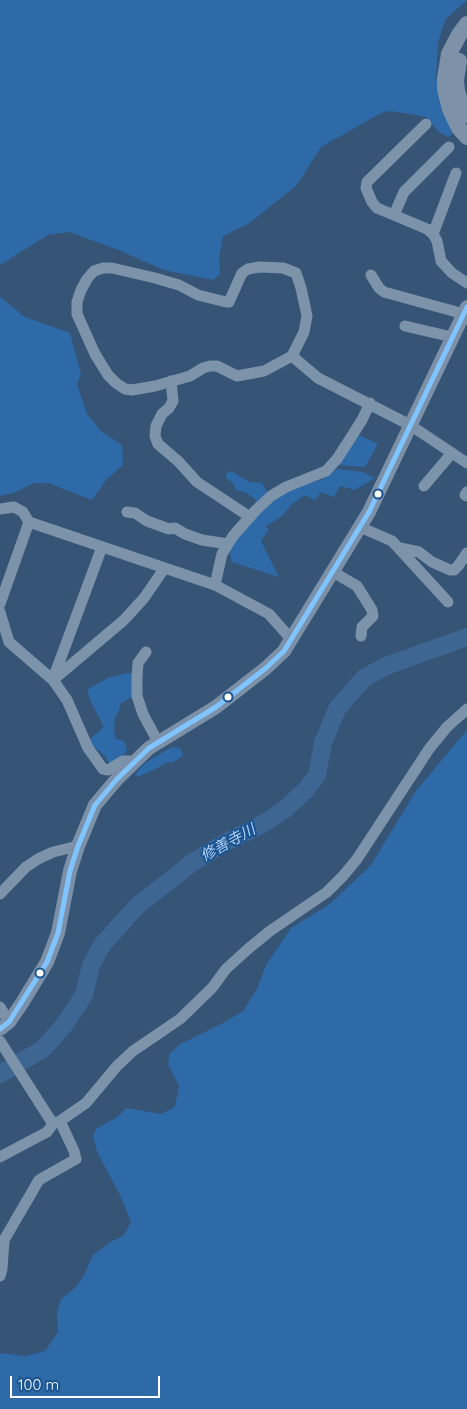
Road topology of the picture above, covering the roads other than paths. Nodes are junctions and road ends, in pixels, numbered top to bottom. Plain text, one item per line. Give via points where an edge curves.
1 (467, 24) edge
2 (467, 43) edge
3 (467, 115) edge
4 (426, 124) dead end
5 (467, 137) edge
6 (449, 147) dead end
7 (456, 173) dead end
8 (394, 215) junction
9 (433, 234) junction
10 (371, 275) dead end
11 (467, 283) edge
12 (466, 311) edge
13 (405, 326) dead end
14 (452, 338) junction
15 (292, 356) junction
16 (171, 381) junction
17 (370, 403) junction
18 (410, 425) junction
19 (452, 453) junction
20 (467, 463) edge
21 (424, 486) dead end
22 (0, 509) edge
23 (127, 512) dead end
24 (250, 517) junction
25 (29, 522) junction
26 (353, 532) junction
27 (228, 544) junction
28 (102, 548) junction
29 (400, 548) junction
30 (467, 552) edge
31 (164, 569) junction
32 (333, 572) junction
33 (215, 585) junction
34 (448, 602) dead end
35 (0, 604) edge
36 (0, 612) edge
37 (361, 636) dead end
38 (292, 640) junction
39 (146, 652) dead end
40 (53, 680) junction
41 (467, 709) edge
42 (158, 742) junction
43 (135, 761) junction
44 (78, 846) junction
45 (0, 894) edge
46 (0, 1007) edge
47 (4, 1025) edge
48 (2, 1044) edge
49 (57, 1123) junction
50 (0, 1157) edge
51 (0, 1276) edge

1 - 5 highway via 450,54 445,89 450,109
2 - 3 highway via 459,60 456,80
4 - 8 street via 367,182 372,202 377,208
6 - 8 street via 404,192
7 - 9 street
8 - 9 street
9 - 11 street via 441,261
10 - 12 street via 384,292
12 - 14 main road
13 - 14 street
14 - 18 main road
15 - 16 street via 254,374 237,376 210,366
15 - 16 street via 304,332 307,316 299,278 289,270 273,266 248,269 242,273 229,302 112,268 94,271 81,290 77,314 108,374 120,386 132,390
15 - 17 street via 318,378
16 - 24 street via 173,401 156,426 158,444 198,482
17 - 18 street
17 - 24 street via 337,460 326,471 271,496
18 - 19 street
18 - 26 main road via 369,512
19 - 20 street
19 - 21 street
22 - 25 street via 19,509
23 - 27 street via 202,540
24 - 27 street
25 - 28 street
25 - 35 street
26 - 29 street via 381,535
26 - 32 main road via 336,557
27 - 33 street via 222,554
28 - 31 street
28 - 40 street
29 - 30 street via 426,554 443,567 454,570
29 - 34 street
31 - 33 street
31 - 40 street via 124,620
32 - 37 street via 357,586 372,610 373,616 362,627
32 - 38 main road
33 - 38 street via 269,614
36 - 40 street via 9,642
38 - 42 main road via 266,668 239,690
39 - 42 street via 138,663 138,696 143,714
40 - 43 street via 67,700 88,748 103,769 108,770 123,761
41 - 49 street via 447,726 429,749 357,859 327,892 248,949 180,1019 133,1051 86,1103
42 - 43 main road
43 - 44 main road via 96,805
44 - 45 street via 38,859
44 - 47 main road via 52,950 35,983
46 - 47 street
48 - 49 street
49 - 50 street via 47,1132
49 - 51 street via 76,1159 36,1185 4,1240

